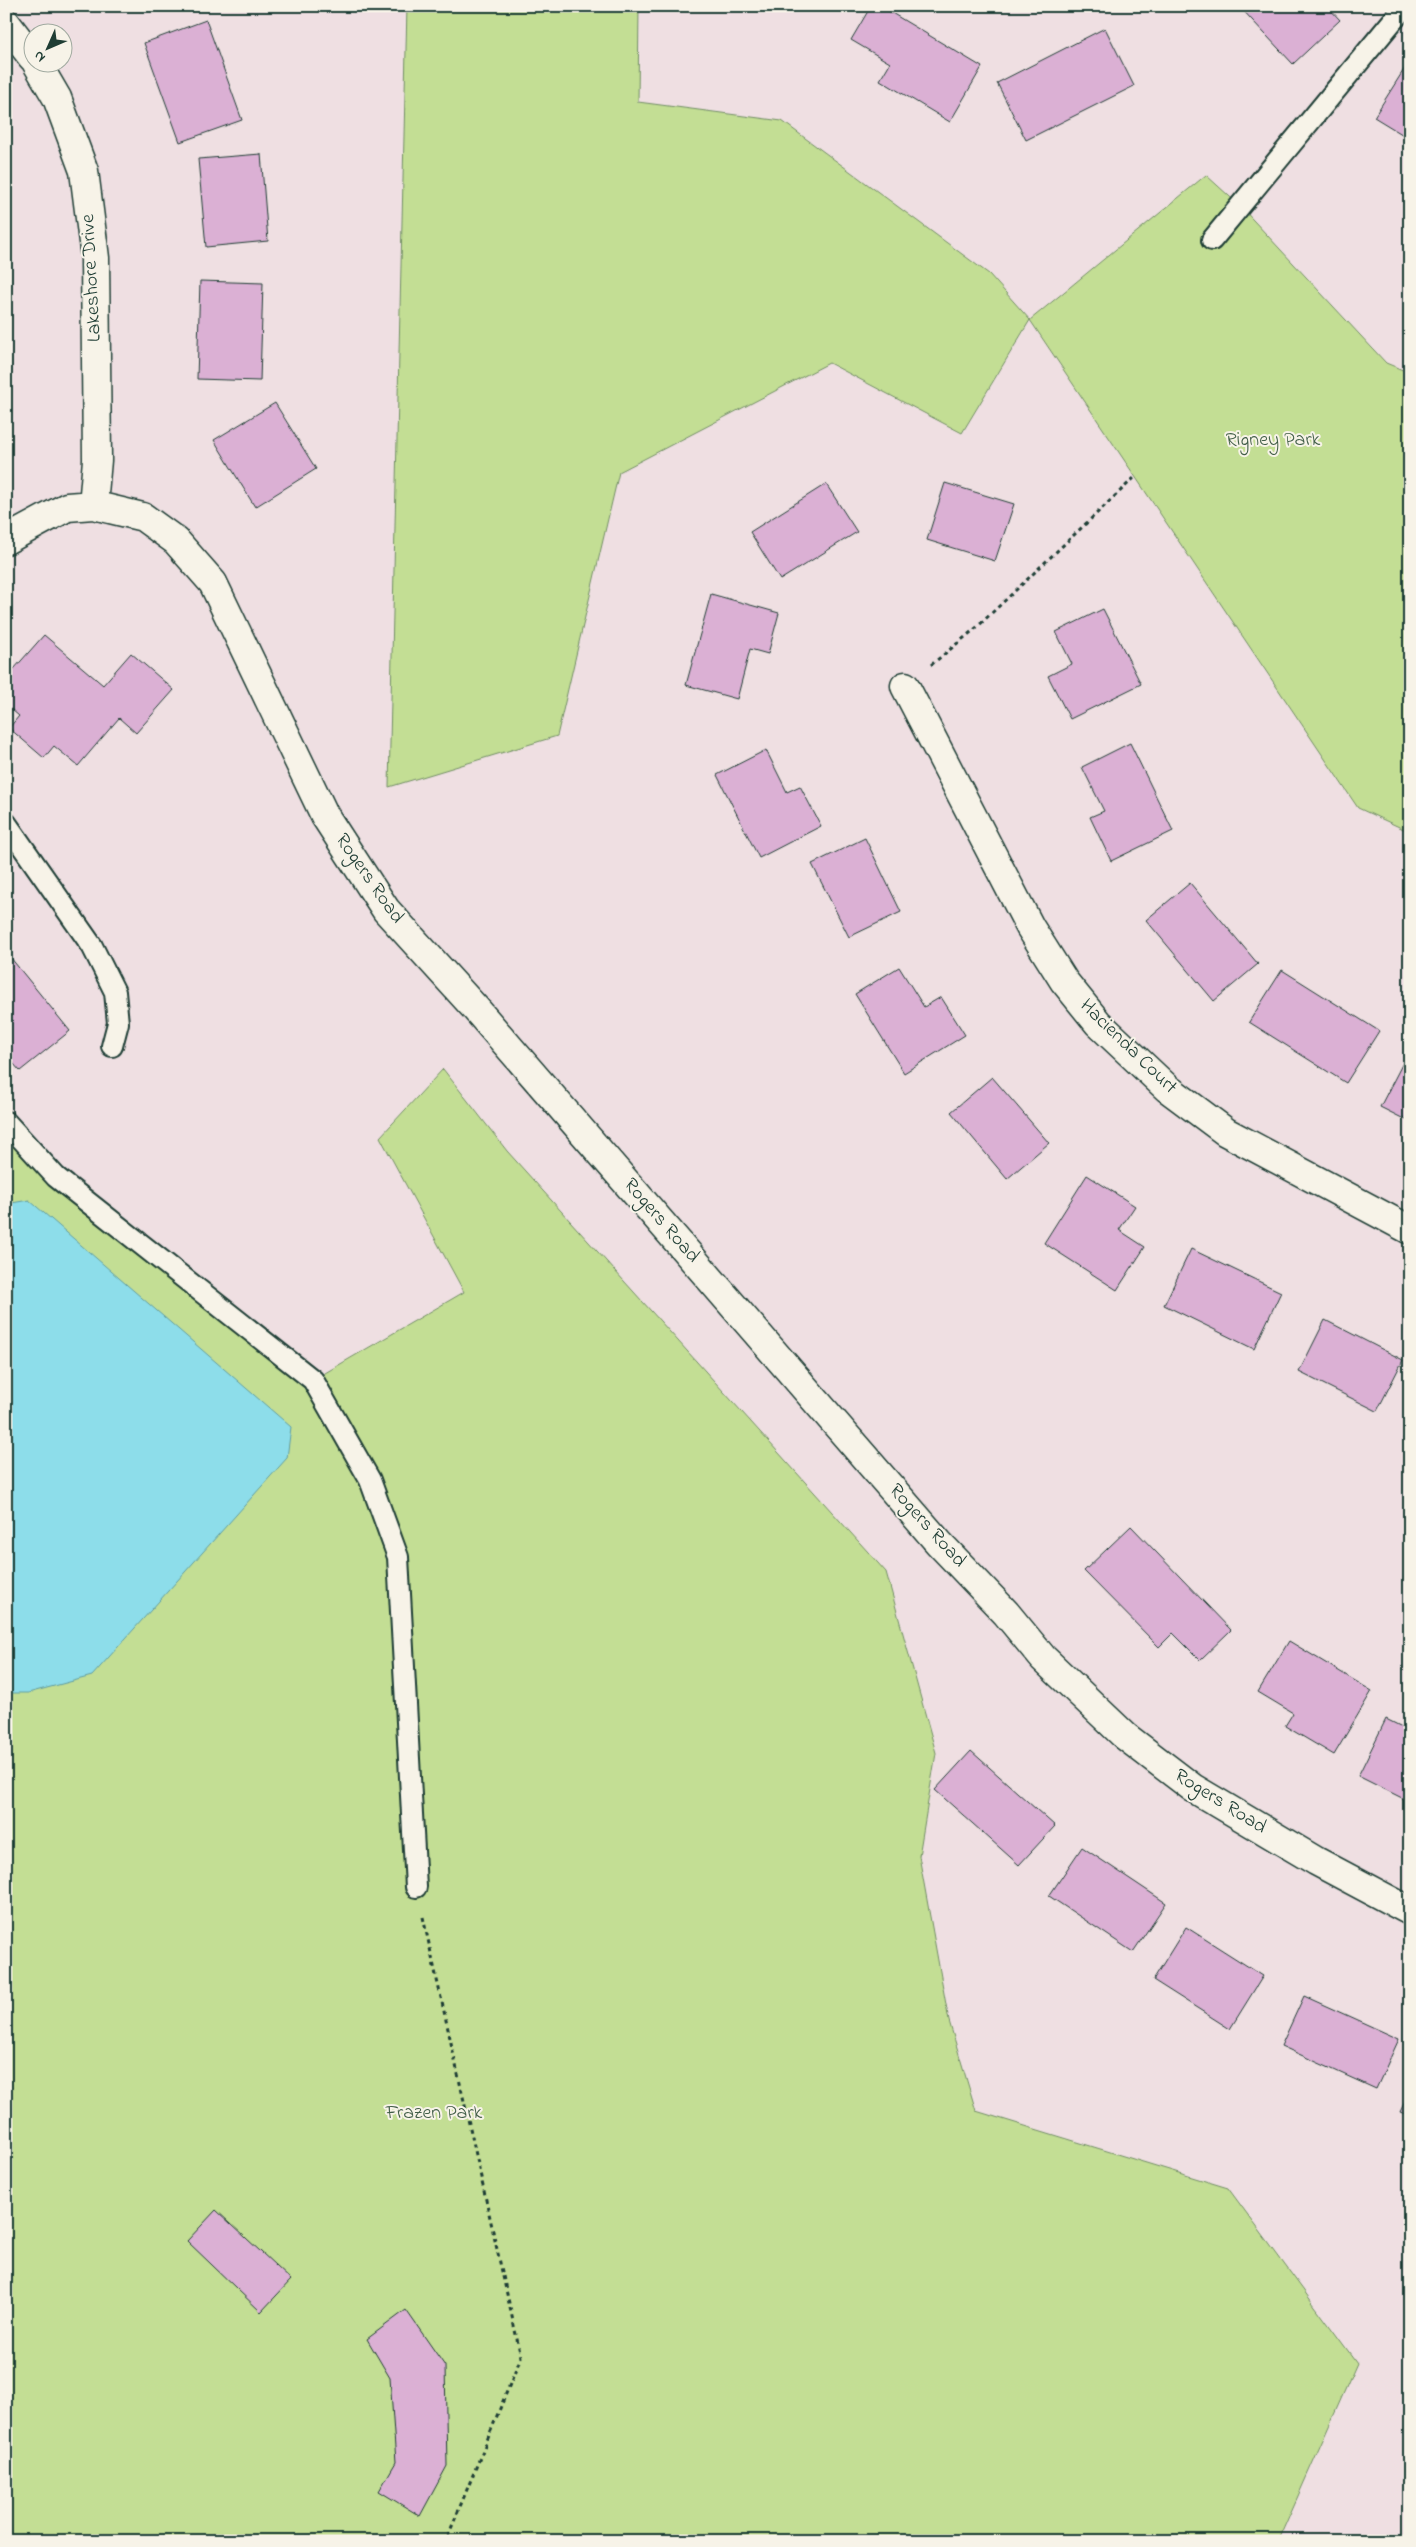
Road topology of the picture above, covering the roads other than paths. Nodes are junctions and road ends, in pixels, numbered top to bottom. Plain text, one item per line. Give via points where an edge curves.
1 (1405, 6) edge
2 (6, 23) edge
3 (22, 44) edge
4 (42, 72) edge
5 (1212, 240) dead end
6 (93, 505) junction
7 (6, 540) edge
8 (905, 686) road end
9 (6, 823) edge
10 (112, 1046) dead end
11 (6, 1122) edge
12 (1410, 1230) edge
13 (416, 1887) road end
14 (1410, 1911) edge

1 - 5 lane
2 - 3 street
4 - 6 street, Lakeshore Drive via 57,98 84,171 94,258 97,460
6 - 7 street, Rogers Road via 67,507
6 - 14 street, Rogers Road via 143,517 176,541 213,583 324,816 386,910 476,1008 939,1543 1006,1613 1043,1658 1125,1736 1192,1788 1316,1861
8 - 12 street, Hacienda Court via 1030,927 1064,981 1098,1023 1168,1088 1226,1132
9 - 10 lane via 92,946 115,992 118,1023
11 - 13 lane via 56,1177 313,1380 370,1480 398,1557

